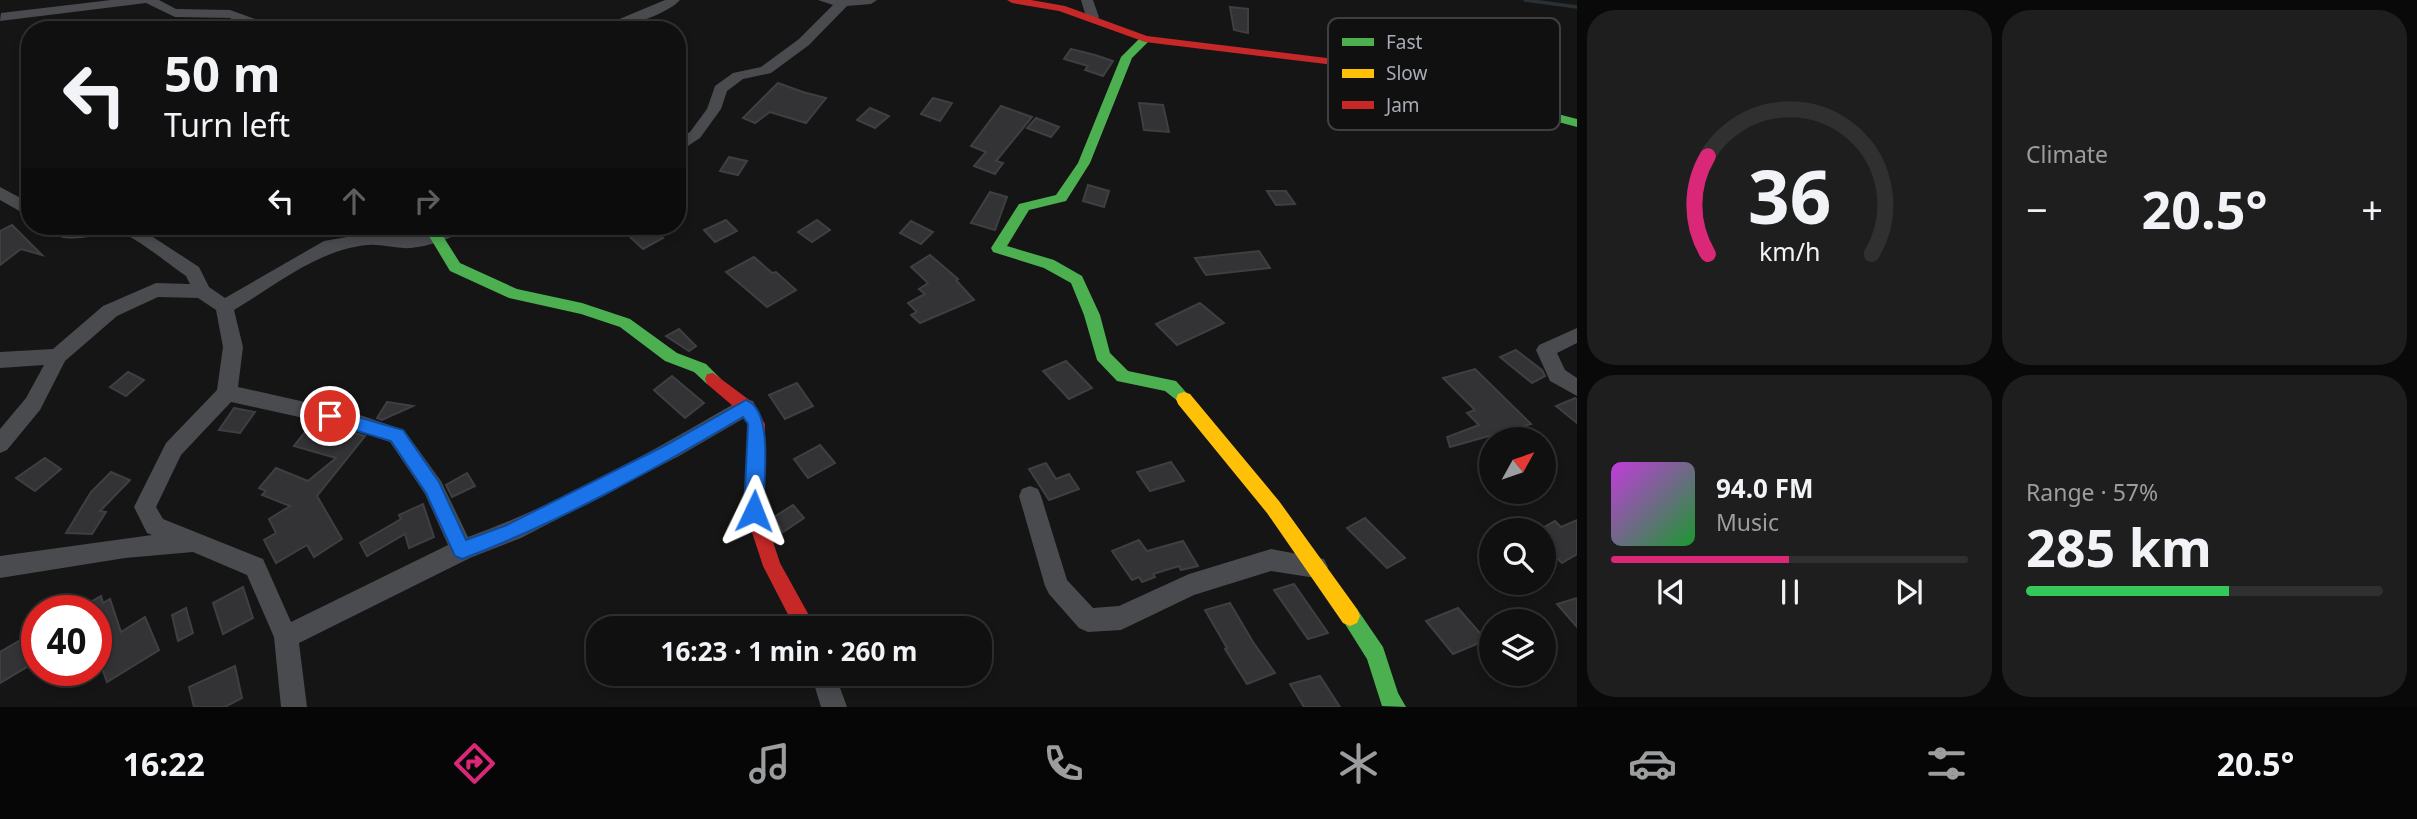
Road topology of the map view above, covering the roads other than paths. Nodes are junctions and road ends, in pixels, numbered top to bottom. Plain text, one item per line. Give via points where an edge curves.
1 (144, 0) edge
2 (150, 0) edge
3 (674, 0) edge
4 (824, 0) edge
5 (871, 0) edge
6 (1012, 0) edge
7 (1087, 0) edge
8 (843, 3) junction
9 (1, 16) edge
10 (1092, 18) junction
11 (246, 21) edge
12 (624, 21) edge
13 (1145, 39) junction
14 (1328, 61) edge
15 (1560, 118) edge
16 (1577, 122) edge
17 (686, 142) edge
18 (0, 192) edge
19 (21, 205) edge
20 (138, 235) edge
21 (436, 236) joint
22 (202, 291) junction
23 (224, 307) junction
24 (1577, 335) edge
25 (58, 356) junction
26 (0, 360) edge
27 (1577, 388) edge
28 (226, 393) junction
29 (746, 407) junction
30 (0, 444) edge
31 (1030, 496) dead end
32 (193, 542) junction
33 (462, 550) junction
34 (0, 567) edge
35 (1316, 567) junction
36 (799, 616) edge
37 (286, 637) junction
38 (827, 686) edge
39 (294, 707) edge
40 (834, 707) edge
41 (1396, 707) edge

1 - 9 street
2 - 11 street via 175,13 229,13
3 - 12 street
4 - 8 street
5 - 8 street
6 - 10 street
7 - 10 street
8 - 17 street via 766,69 738,76 720,89 714,108
10 - 13 street
13 - 14 street
13 - 35 street via 1127,57 1084,163 1061,198 1024,208 998,248 1049,264 1077,280 1103,356 1123,376 1170,386 1191,405
15 - 16 street
18 - 19 street
20 - 22 street via 193,271
21 - 23 street via 410,242 370,239 330,245
21 - 29 street via 455,267 514,294 625,323 671,357 699,368
22 - 23 street
22 - 25 street via 156,290 110,311
23 - 28 street via 233,347
24 - 27 street via 1546,351 1557,374
25 - 26 street
25 - 30 street via 33,404
28 - 32 street via 173,449 145,506 155,526
28 - 33 street via 354,421 397,436 432,488
29 - 33 street via 513,531
29 - 36 street via 757,424 754,511 772,566
31 - 35 street via 1057,586 1088,620 1121,618 1189,585 1271,560
32 - 34 street
32 - 37 street via 255,567
33 - 37 street
35 - 41 street via 1377,654 1389,699
37 - 39 street
38 - 40 street

